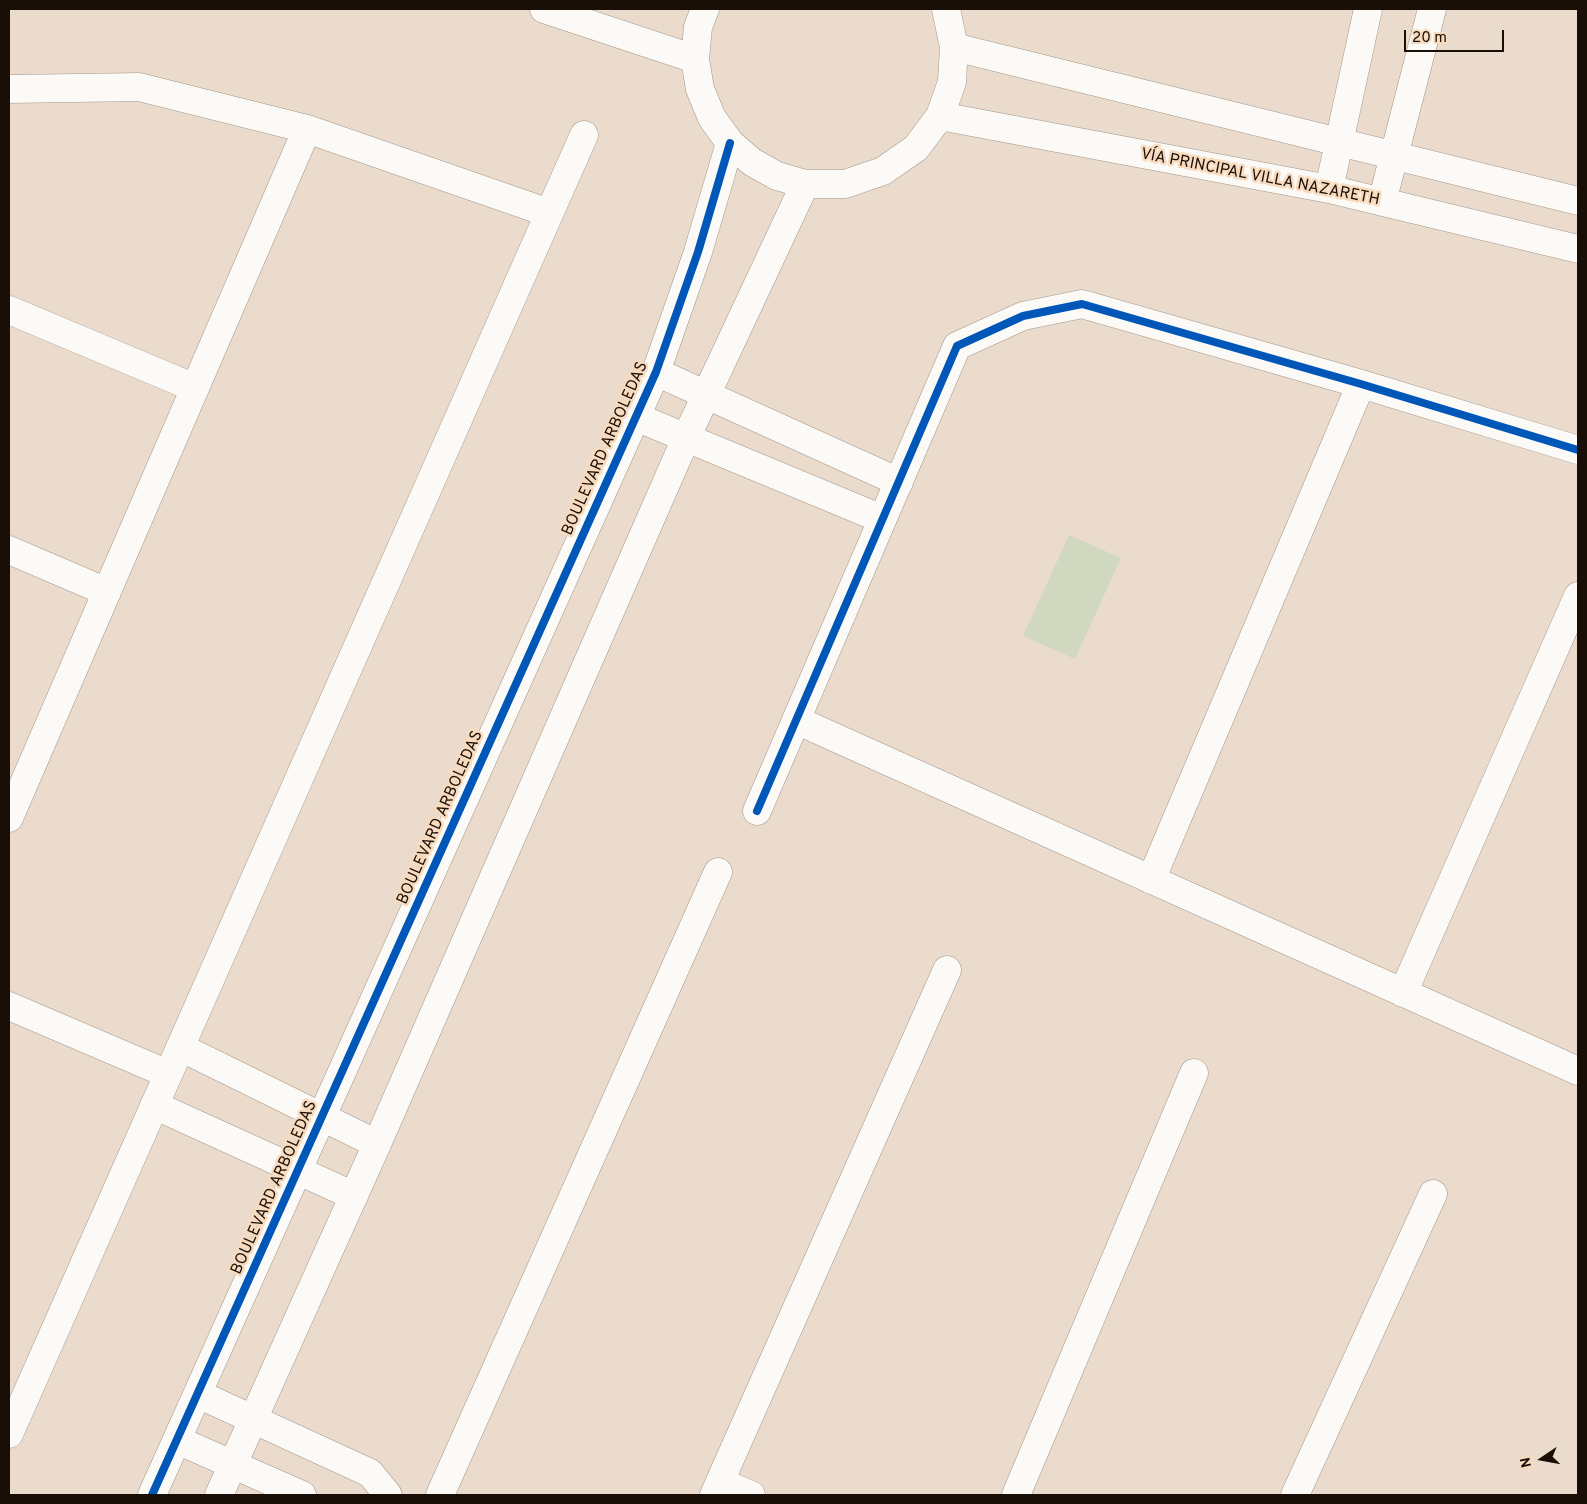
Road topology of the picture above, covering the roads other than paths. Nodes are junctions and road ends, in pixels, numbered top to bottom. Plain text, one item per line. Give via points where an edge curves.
1 (544, 9) edge
2 (705, 9) edge
3 (946, 9) edge
4 (1368, 9) edge
5 (1432, 9) edge
6 (954, 48) junction
7 (696, 59) junction
8 (9, 89) edge
9 (940, 116) junction
10 (307, 129) junction
11 (584, 135) dead end
12 (1341, 141) junction
13 (730, 143) junction
14 (1394, 156) junction
15 (805, 184) junction
16 (1329, 189) junction
17 (1578, 201) edge
18 (1382, 202) junction
19 (549, 213) junction
20 (1578, 249) edge
21 (9, 310) edge
22 (656, 372) junction
23 (1361, 384) junction
24 (195, 388) junction
25 (706, 394) junction
26 (636, 417) junction
27 (686, 438) junction
28 (1578, 450) edge
29 (899, 482) junction
30 (882, 520) junction
31 (9, 550) edge
32 (107, 592) junction
33 (1578, 596) edge
34 (796, 720) junction
35 (757, 810) dead end
36 (9, 818) edge
37 (718, 872) dead end
38 (1151, 880) junction
39 (947, 970) dead end
40 (1403, 993) junction
41 (9, 1006) edge
42 (180, 1047) junction
43 (1578, 1071) edge
44 (1194, 1073) dead end
45 (168, 1074) junction
46 (154, 1104) junction
47 (322, 1117) junction
48 (378, 1144) junction
49 (298, 1170) junction
50 (1433, 1194) dead end
51 (354, 1196) junction
52 (198, 1394) junction
53 (253, 1420) junction
54 (9, 1434) edge
55 (177, 1440) junction
56 (233, 1465) junction
57 (717, 1489) edge
58 (152, 1495) edge
59 (219, 1495) edge
60 (302, 1495) edge
61 (388, 1495) edge
62 (440, 1495) edge
63 (751, 1495) edge
64 (1016, 1495) edge
65 (1295, 1495) edge

1 - 7 street
2 - 7 street via 698,27
3 - 6 street
4 - 12 street
5 - 14 street
6 - 9 street via 952,82
6 - 12 street
7 - 13 street via 700,89 709,111
8 - 10 street via 139,87
9 - 15 street via 916,148 883,171 845,184
9 - 16 street, VÍA PRINCIPAL VILLA NAZARETH
10 - 19 street
10 - 24 street
11 - 19 street
12 - 14 street
12 - 16 street
13 - 15 street via 752,162 777,176
13 - 22 street, BOULEVARD ARBOLEDAS via 698,252
14 - 17 street
14 - 18 street
15 - 25 street
16 - 18 street, VÍA PRINCIPAL VILLA NAZARETH
18 - 20 street, VÍA PRINCIPAL VILLA NAZARETH
19 - 42 street
21 - 24 street
22 - 25 street
22 - 26 street, BOULEVARD ARBOLEDAS
23 - 28 street
23 - 29 street via 1082,304 1023,316 957,346
23 - 38 street
24 - 32 street
25 - 27 street
25 - 29 street
26 - 27 street
26 - 47 street, BOULEVARD ARBOLEDAS
27 - 30 street
27 - 48 street
29 - 30 street
30 - 34 street
31 - 32 street
32 - 36 street
33 - 40 street
34 - 35 street
34 - 38 street
37 - 62 street
38 - 40 street
39 - 57 street
40 - 43 street
41 - 45 street
42 - 45 street
42 - 47 street
44 - 64 street
45 - 46 street
46 - 49 street
46 - 54 street
47 - 48 street
47 - 49 street, BOULEVARD ARBOLEDAS
48 - 51 street
49 - 51 street
49 - 52 street, BOULEVARD ARBOLEDAS
50 - 65 street
51 - 53 street
52 - 53 street
52 - 55 street, BOULEVARD ARBOLEDAS
53 - 56 street
53 - 61 street via 370,1473
55 - 56 street
55 - 58 street, BOULEVARD ARBOLEDAS
56 - 59 street
56 - 60 street
57 - 63 street

